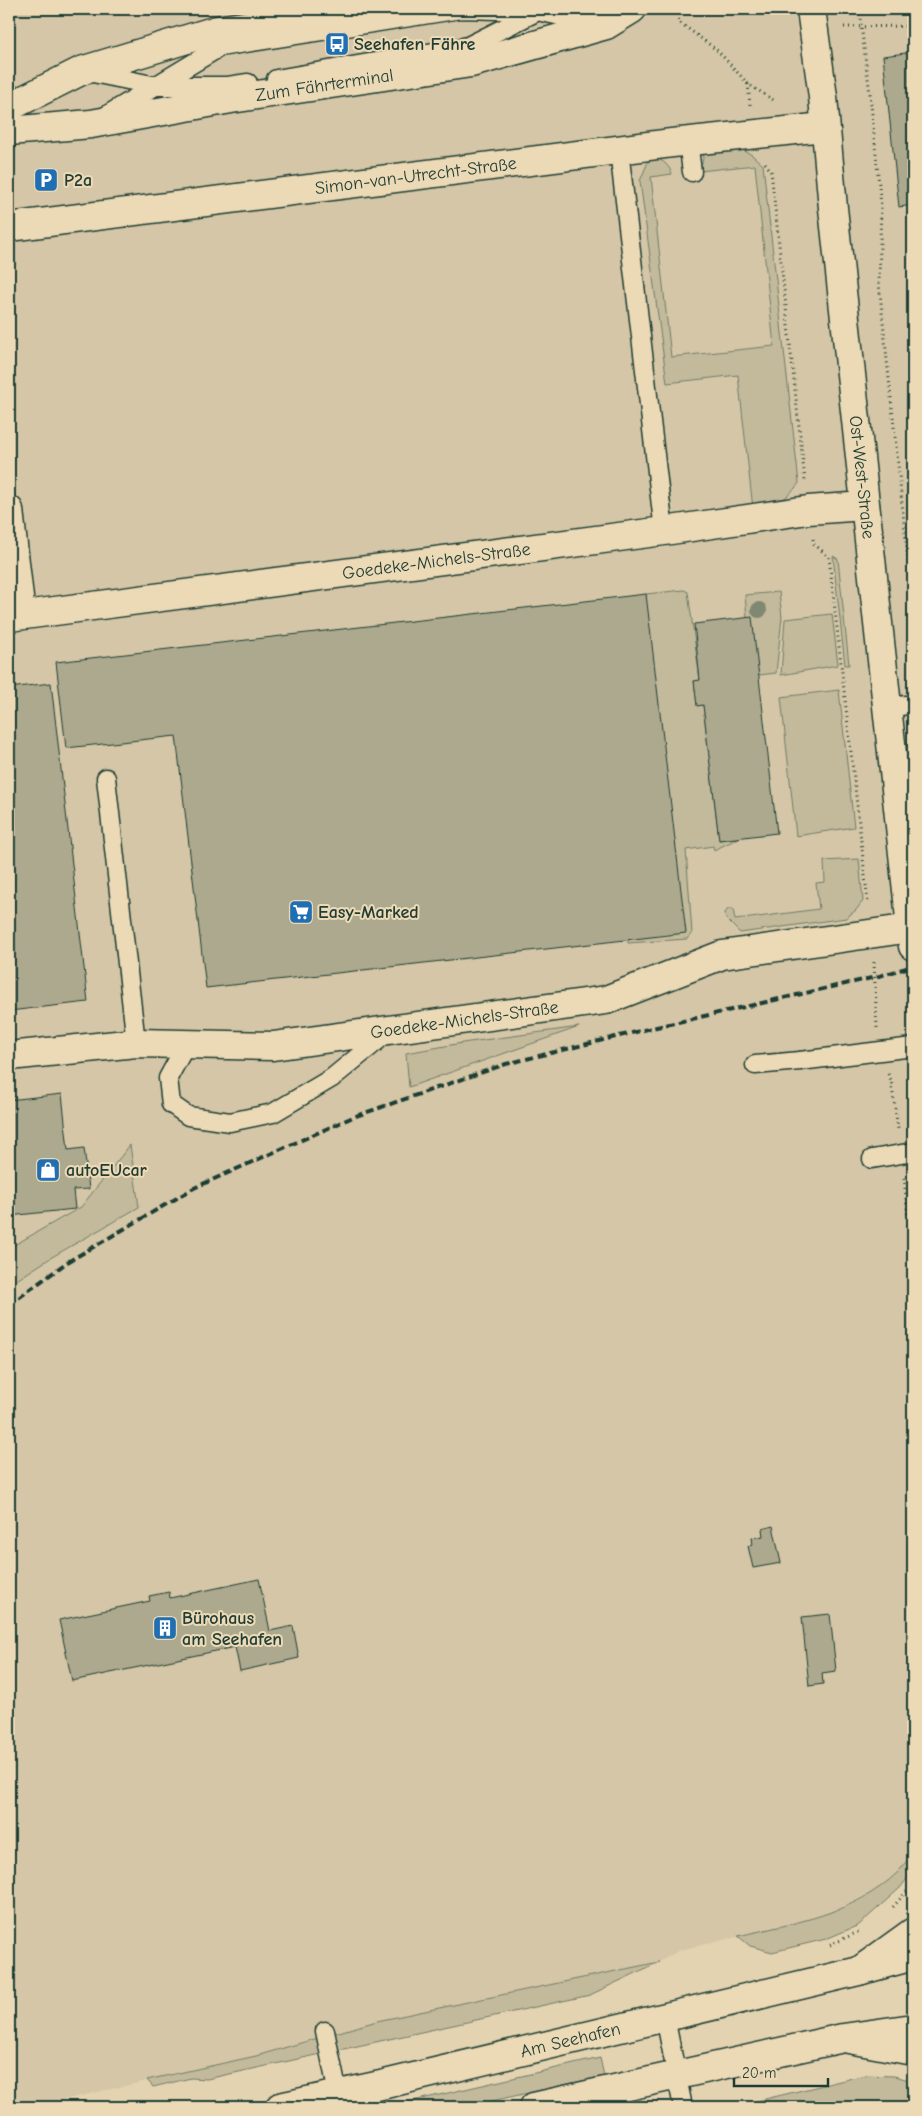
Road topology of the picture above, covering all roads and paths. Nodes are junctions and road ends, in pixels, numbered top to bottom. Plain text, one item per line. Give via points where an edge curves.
1 (355, 9) edge
2 (632, 9) edge
3 (677, 9) edge
4 (859, 9) edge
5 (539, 10) edge
6 (813, 20) edge
7 (606, 25) junction
8 (860, 26) junction
9 (913, 26) edge
10 (81, 71) junction
11 (748, 84) junction
12 (157, 86) junction
13 (823, 97) junction
14 (9, 107) edge
15 (91, 124) junction
16 (824, 127) junction
17 (9, 131) edge
18 (754, 133) junction
19 (688, 141) junction
20 (619, 150) junction
21 (692, 172) dead end
22 (9, 228) edge
23 (865, 506) junction
24 (9, 510) edge
25 (808, 510) junction
26 (664, 531) junction
27 (814, 544) dead end
28 (913, 608) edge
29 (15, 616) edge
30 (900, 706) edge
31 (106, 778) dead end
32 (910, 888) edge
33 (912, 937) edge
34 (390, 1030) junction
35 (136, 1043) junction
36 (186, 1045) junction
37 (913, 1048) edge
38 (9, 1056) edge
39 (755, 1065) dead end
40 (913, 1152) edge
41 (872, 1159) dead end
42 (913, 1884) edge
43 (890, 1910) dead end
44 (864, 1930) dead end
45 (913, 1932) edge
46 (825, 1947) dead end
47 (913, 1956) edge
48 (859, 1971) junction
49 (665, 2017) junction
50 (913, 2028) edge
51 (325, 2031) dead end
52 (843, 2038) junction
53 (913, 2050) edge
54 (676, 2075) junction
55 (339, 2101) edge
56 (280, 2107) edge
57 (534, 2107) edge
58 (684, 2107) edge

1 - 10 street via 217,30
2 - 7 street, Zum Fährterminal
3 - 11 path via 679,22 718,51
4 - 8 path
5 - 7 lane
5 - 12 lane via 468,46 228,86
5 - 12 lane via 461,9 220,47
6 - 8 path
6 - 13 street, Ost-West-Straße
7 - 15 street, Zum Fährterminal via 471,63
8 - 9 path
8 - 28 path via 881,204 879,283
10 - 12 lane
10 - 14 street
11 - 13 path via 774,101
11 - 18 path
12 - 15 lane
13 - 16 street, Ost-West-Straße
15 - 17 street, Zum Fährterminal
16 - 18 street, Simon-van-Utrecht-Straße
16 - 23 street, Ost-West-Straße
18 - 19 street, Simon-van-Utrecht-Straße
18 - 25 path via 756,149 771,171
19 - 20 street, Simon-van-Utrecht-Straße
19 - 21 lane
20 - 22 street, Simon-van-Utrecht-Straße
20 - 26 lane
23 - 25 street, Goedeke-Michels-Straße
23 - 30 street, Ost-West-Straße
24 - 29 street
25 - 26 street, Goedeke-Michels-Straße
25 - 27 path
26 - 29 street, Goedeke-Michels-Straße
30 - 32 street, Ost-West-Straße
31 - 35 lane
32 - 33 street, Ost-West-Straße
33 - 34 street, Goedeke-Michels-Straße via 722,955 606,1000
34 - 36 street, Goedeke-Michels-Straße via 273,1046
34 - 36 lane via 332,1078 273,1113 230,1122 188,1116 171,1104 168,1078
35 - 36 street, Goedeke-Michels-Straße
35 - 38 street, Goedeke-Michels-Straße
37 - 39 lane, bridge
40 - 41 lane
42 - 43 path
44 - 46 path
45 - 48 street, Am Seehafen
47 - 48 street, Am Seehafen
48 - 49 street, Am Seehafen
49 - 54 lane
49 - 55 street, Am Seehafen
50 - 52 street
51 - 55 lane
52 - 53 street
52 - 54 street
54 - 57 street
54 - 58 lane
55 - 56 street, Am Seehafen

